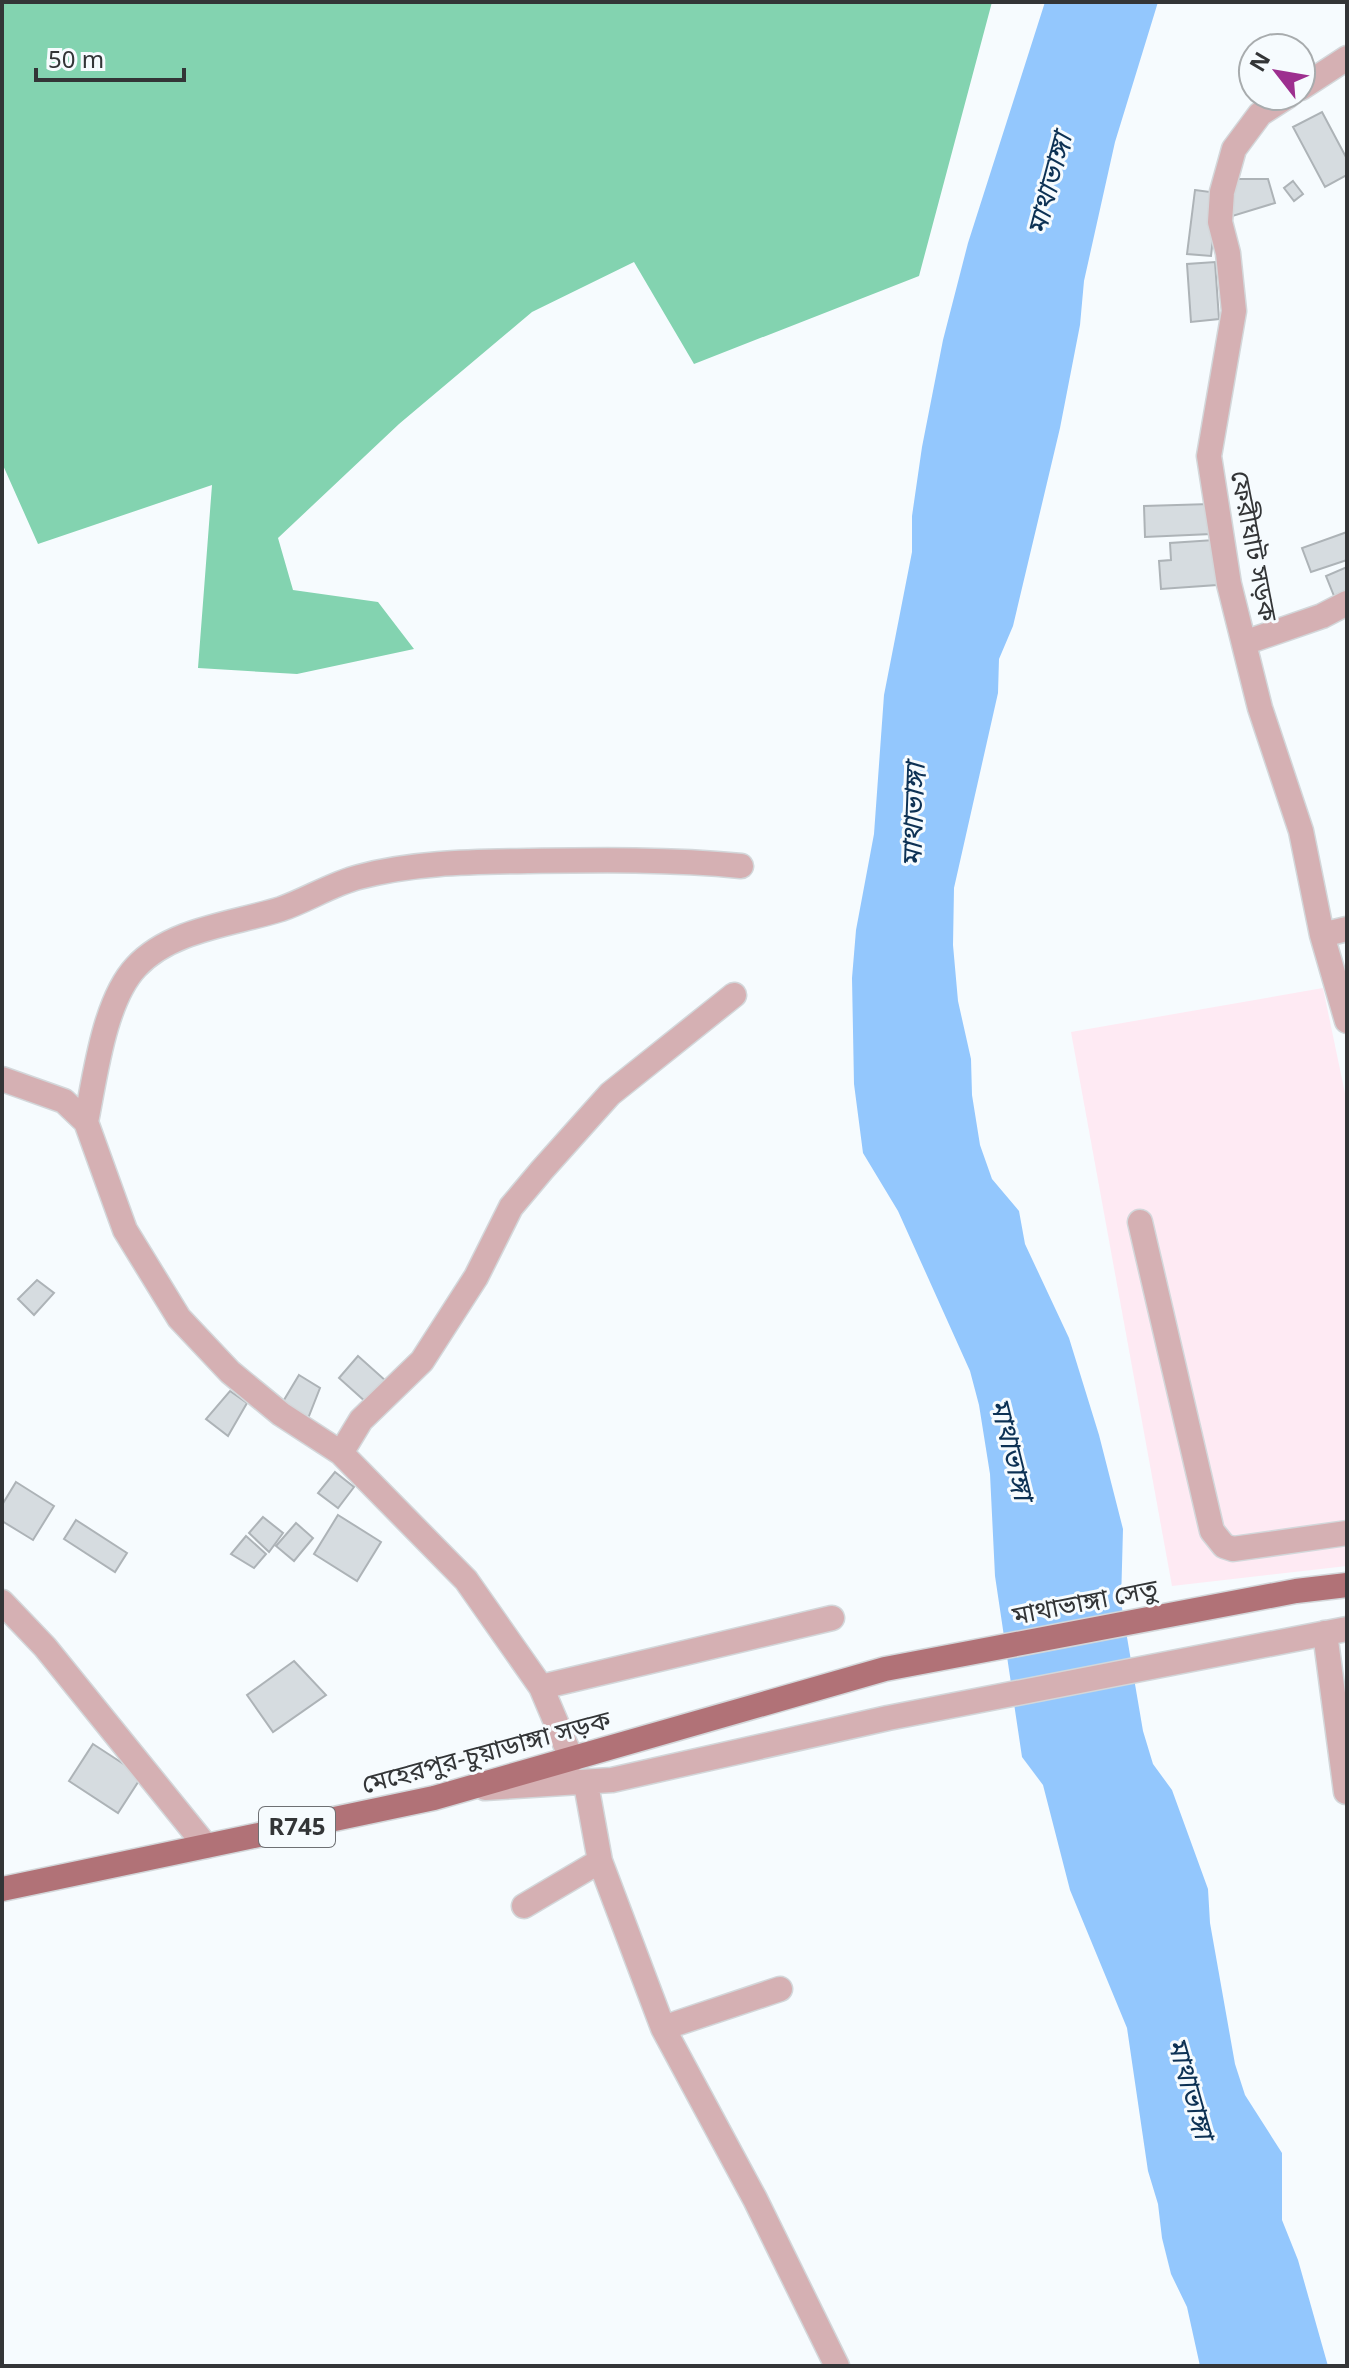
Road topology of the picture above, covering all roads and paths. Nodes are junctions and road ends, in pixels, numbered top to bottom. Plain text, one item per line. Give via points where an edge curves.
1 (1347, 58) edge
2 (1317, 78) edge
3 (1263, 112) edge
4 (1347, 603) edge
5 (1244, 643) junction
6 (741, 866) dead end
7 (1347, 929) edge
8 (1322, 935) junction
9 (734, 995) dead end
10 (1347, 1021) edge
11 (2, 1079) edge
12 (86, 1122) junction
13 (1140, 1222) dead end
14 (341, 1453) junction
15 (1347, 1533) edge
16 (1347, 1585) edge
17 (2, 1602) edge
18 (832, 1618) dead end
19 (1326, 1632) edge
20 (885, 1669) joint
21 (541, 1687) junction
22 (572, 1760) junction
23 (586, 1784) junction
24 (467, 1789) junction
25 (1346, 1792) edge
26 (206, 1846) junction
27 (600, 1861) junction
28 (2, 1889) edge
29 (524, 1906) dead end
30 (780, 1989) dead end
31 (663, 2028) junction
32 (837, 2366) edge

1 - 2 street
3 - 5 street, ফেরীঘাট সড়ক via 1234,149 1222,192 1220,222 1234,311 1209,456
4 - 5 street
5 - 8 street, ফেরীঘাট সড়ক via 1301,831
6 - 12 street via 667,859 480,862 400,869 357,877 280,909 195,933 153,953 135,968 120,992
7 - 8 street
8 - 10 street, ফেরীঘাট সড়ক
9 - 14 street via 610,1094 542,1170 511,1207 476,1277 422,1361 361,1420
11 - 12 street via 64,1101
12 - 14 street via 125,1230 179,1318 240,1381
13 - 15 street via 1212,1531 1233,1549
14 - 21 street via 466,1580
16 - 20 main road, মাথাভাঙ্গা সেতু
17 - 26 street via 45,1647
18 - 21 street
19 - 23 street
19 - 25 street
20 - 22 main road, মেহেরপুর-চুয়াডাঙ্গা সড়ক / R745
21 - 22 street
22 - 24 main road, মেহেরপুর-চুয়াডাঙ্গা সড়ক / R745
23 - 24 street
23 - 27 street
24 - 26 main road, মেহেরপুর-চুয়াডাঙ্গা সড়ক / R745
26 - 28 main road, মেহেরপুর-চুয়াডাঙ্গা সড়ক / R745
27 - 29 street
27 - 31 street
30 - 31 street
31 - 32 street

